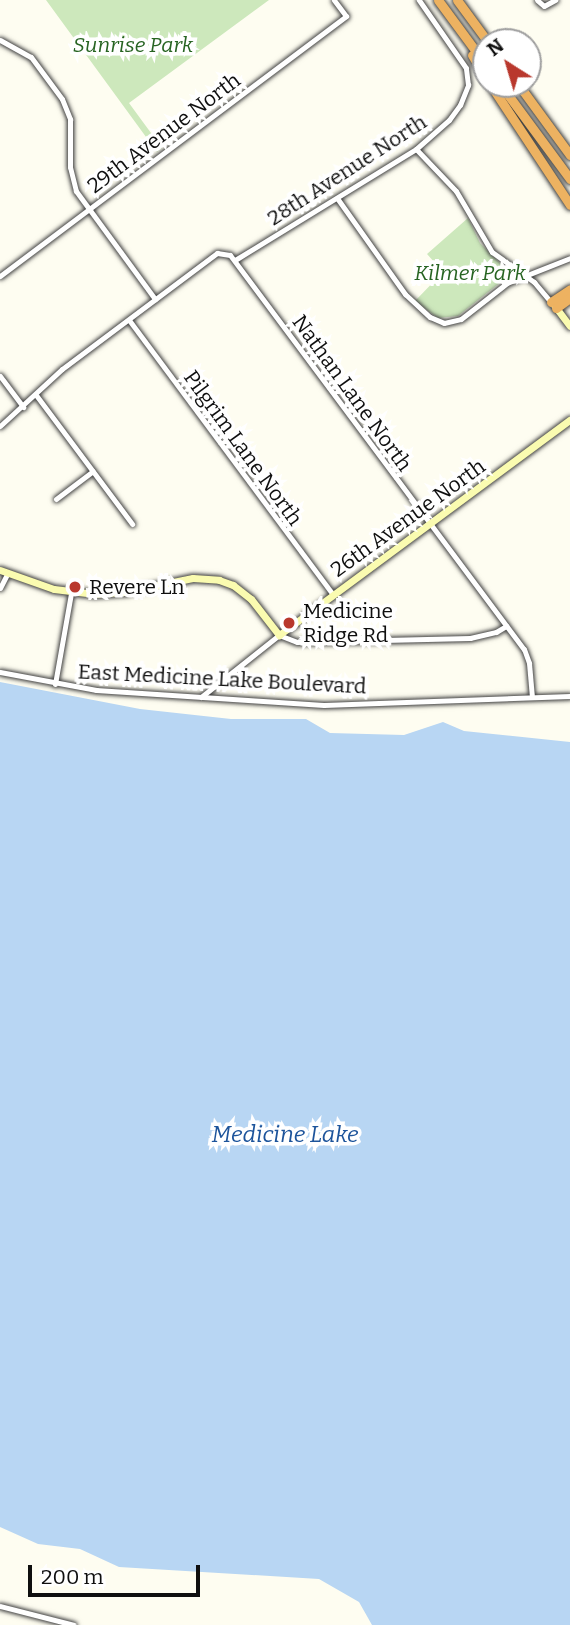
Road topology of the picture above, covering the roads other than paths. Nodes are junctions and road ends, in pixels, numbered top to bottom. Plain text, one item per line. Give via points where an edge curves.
1 (334, 0) edge
2 (419, 0) edge
3 (438, 0) edge
4 (457, 0) edge
5 (537, 0) edge
6 (555, 0) edge
7 (478, 28) edge
8 (461, 31) junction
9 (0, 40) edge
10 (472, 46) edge
11 (472, 52) edge
12 (499, 98) edge
13 (510, 98) edge
14 (529, 98) edge
15 (531, 98) edge
16 (570, 145) edge
17 (416, 149) junction
18 (570, 155) edge
19 (570, 179) edge
20 (337, 198) junction
21 (570, 205) edge
22 (89, 209) junction
23 (570, 258) edge
24 (235, 260) junction
25 (524, 275) junction
26 (0, 276) edge
27 (570, 289) edge
28 (570, 298) edge
29 (155, 299) junction
30 (554, 305) junction
31 (129, 320) junction
32 (570, 327) edge
33 (0, 376) edge
34 (36, 395) junction
35 (23, 407) junction
36 (569, 422) edge
37 (0, 426) edge
38 (93, 471) junction
39 (56, 499) dead end
40 (132, 524) dead end
41 (430, 524) junction
42 (4, 572) edge
43 (0, 588) edge
44 (71, 593) junction
45 (332, 595) junction
46 (506, 625) junction
47 (279, 635) junction
48 (0, 672) edge
49 (55, 684) junction
50 (570, 696) edge
51 (201, 697) junction
52 (532, 697) junction
53 (0, 1606) edge
54 (74, 1625) edge

1 - 22 street, 29th Avenue North via 346,16
2 - 17 street, 28th Avenue North via 459,54 468,76 465,94 449,120
3 - 8 highway
4 - 7 highway
5 - 6 street via 544,6
8 - 10 highway
8 - 11 highway
9 - 22 street via 31,57 68,110 71,175
12 - 21 highway
13 - 19 highway
14 - 18 highway
15 - 16 highway
17 - 20 street, 28th Avenue North
17 - 25 street via 456,191 492,253
20 - 24 street, 28th Avenue North
20 - 25 street via 396,283 438,321 461,319
22 - 26 street, 29th Avenue North
22 - 29 street
23 - 25 street
24 - 29 street, Nathan Lane North via 217,253
24 - 41 street, Nathan Lane North
25 - 30 street
27 - 30 highway
28 - 30 highway
29 - 31 street
30 - 32 street
31 - 34 street via 62,369
31 - 45 street, Pilgrim Lane North
33 - 35 street
34 - 35 street
34 - 38 street
35 - 37 street
36 - 41 street, 26th Avenue North
38 - 39 street
38 - 40 street
41 - 45 street, 26th Avenue North
41 - 46 street, Nathan Lane North
42 - 43 street
42 - 44 street
44 - 47 street via 124,592 193,578 219,580 251,598
44 - 49 street
45 - 47 street, 26th Avenue North
46 - 47 street via 470,638 297,642
46 - 52 street, Nathan Lane North via 528,658
47 - 51 street, 26th Avenue North
48 - 49 street, East Medicine Lake Boulevard
49 - 51 street, East Medicine Lake Boulevard
50 - 52 street, East Medicine Lake Boulevard
51 - 52 street, East Medicine Lake Boulevard via 324,705
53 - 54 street

